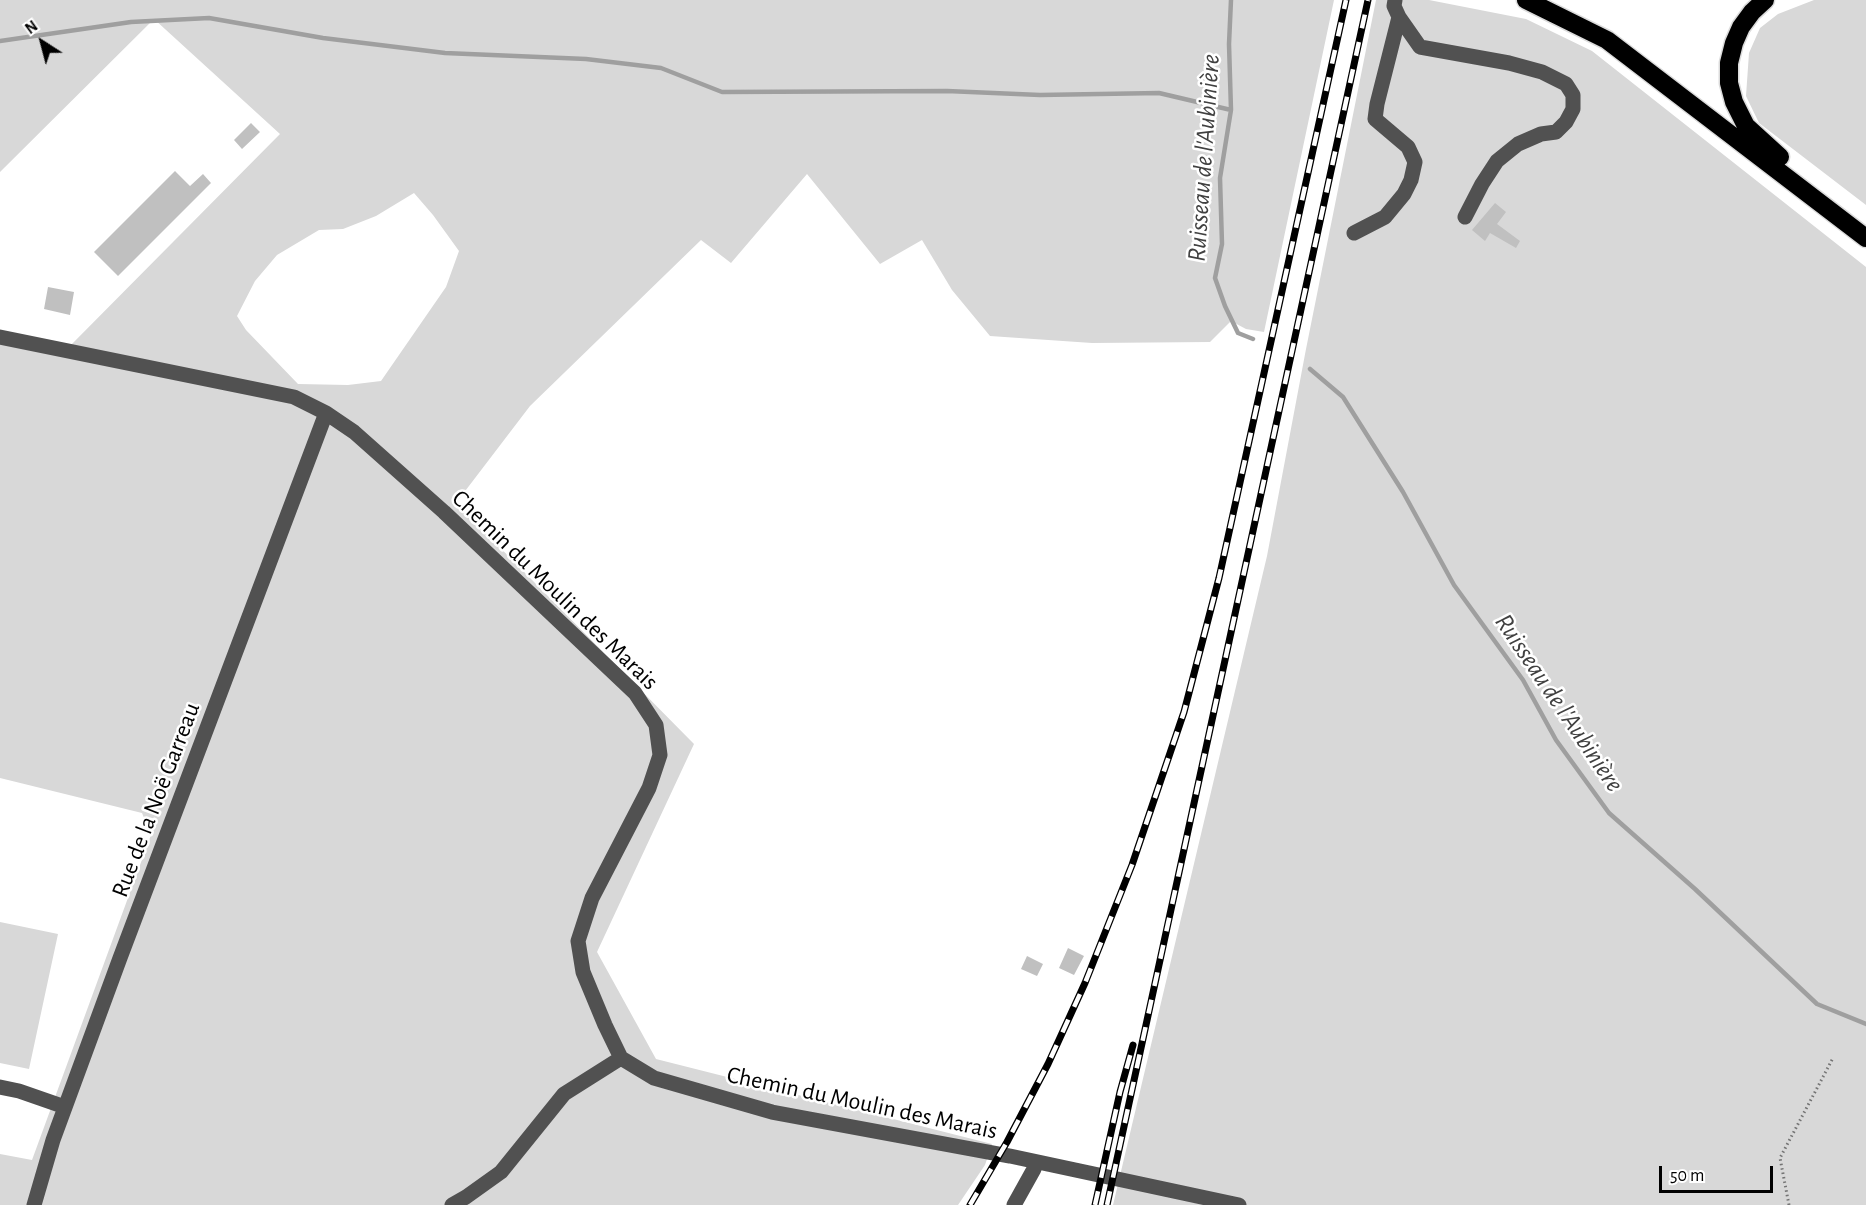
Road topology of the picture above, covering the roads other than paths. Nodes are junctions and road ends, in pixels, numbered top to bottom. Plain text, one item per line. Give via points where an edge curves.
1 (1395, 0) edge
2 (1526, 0) edge
3 (1765, 0) edge
4 (1399, 17) junction
5 (1465, 217) dead end
6 (1866, 225) edge
7 (1354, 234) dead end
8 (1866, 238) edge
9 (0, 337) edge
10 (326, 413) junction
11 (621, 1058) junction
12 (0, 1087) edge
13 (65, 1107) junction
14 (1035, 1162) junction
15 (34, 1205) edge
16 (452, 1205) edge
17 (1014, 1205) edge
18 (1239, 1205) edge

1 - 4 street
2 - 8 highway via 1607,40
3 - 6 highway via 1741,27 1734,43 1729,83 1734,102 1746,126 1765,145
4 - 5 street via 1420,47 1542,72 1566,84 1573,95 1573,109 1556,132 1518,144 1497,161
4 - 7 street via 1375,119 1408,147 1415,162 1412,180 1385,217
9 - 10 street, Chemin du Moulin des Marais via 294,398
10 - 11 street, Chemin du Moulin des Marais via 354,432 539,602 635,693 656,725 660,755 649,788 592,898 578,941 583,972
10 - 13 street, Rue de la Noë Garreau
11 - 14 street, Chemin du Moulin des Marais via 654,1078 772,1112
11 - 16 street via 564,1094 501,1172
12 - 13 street
13 - 15 street, Rue de la Noë Garreau
14 - 17 street
14 - 18 street, Chemin du Moulin des Marais

